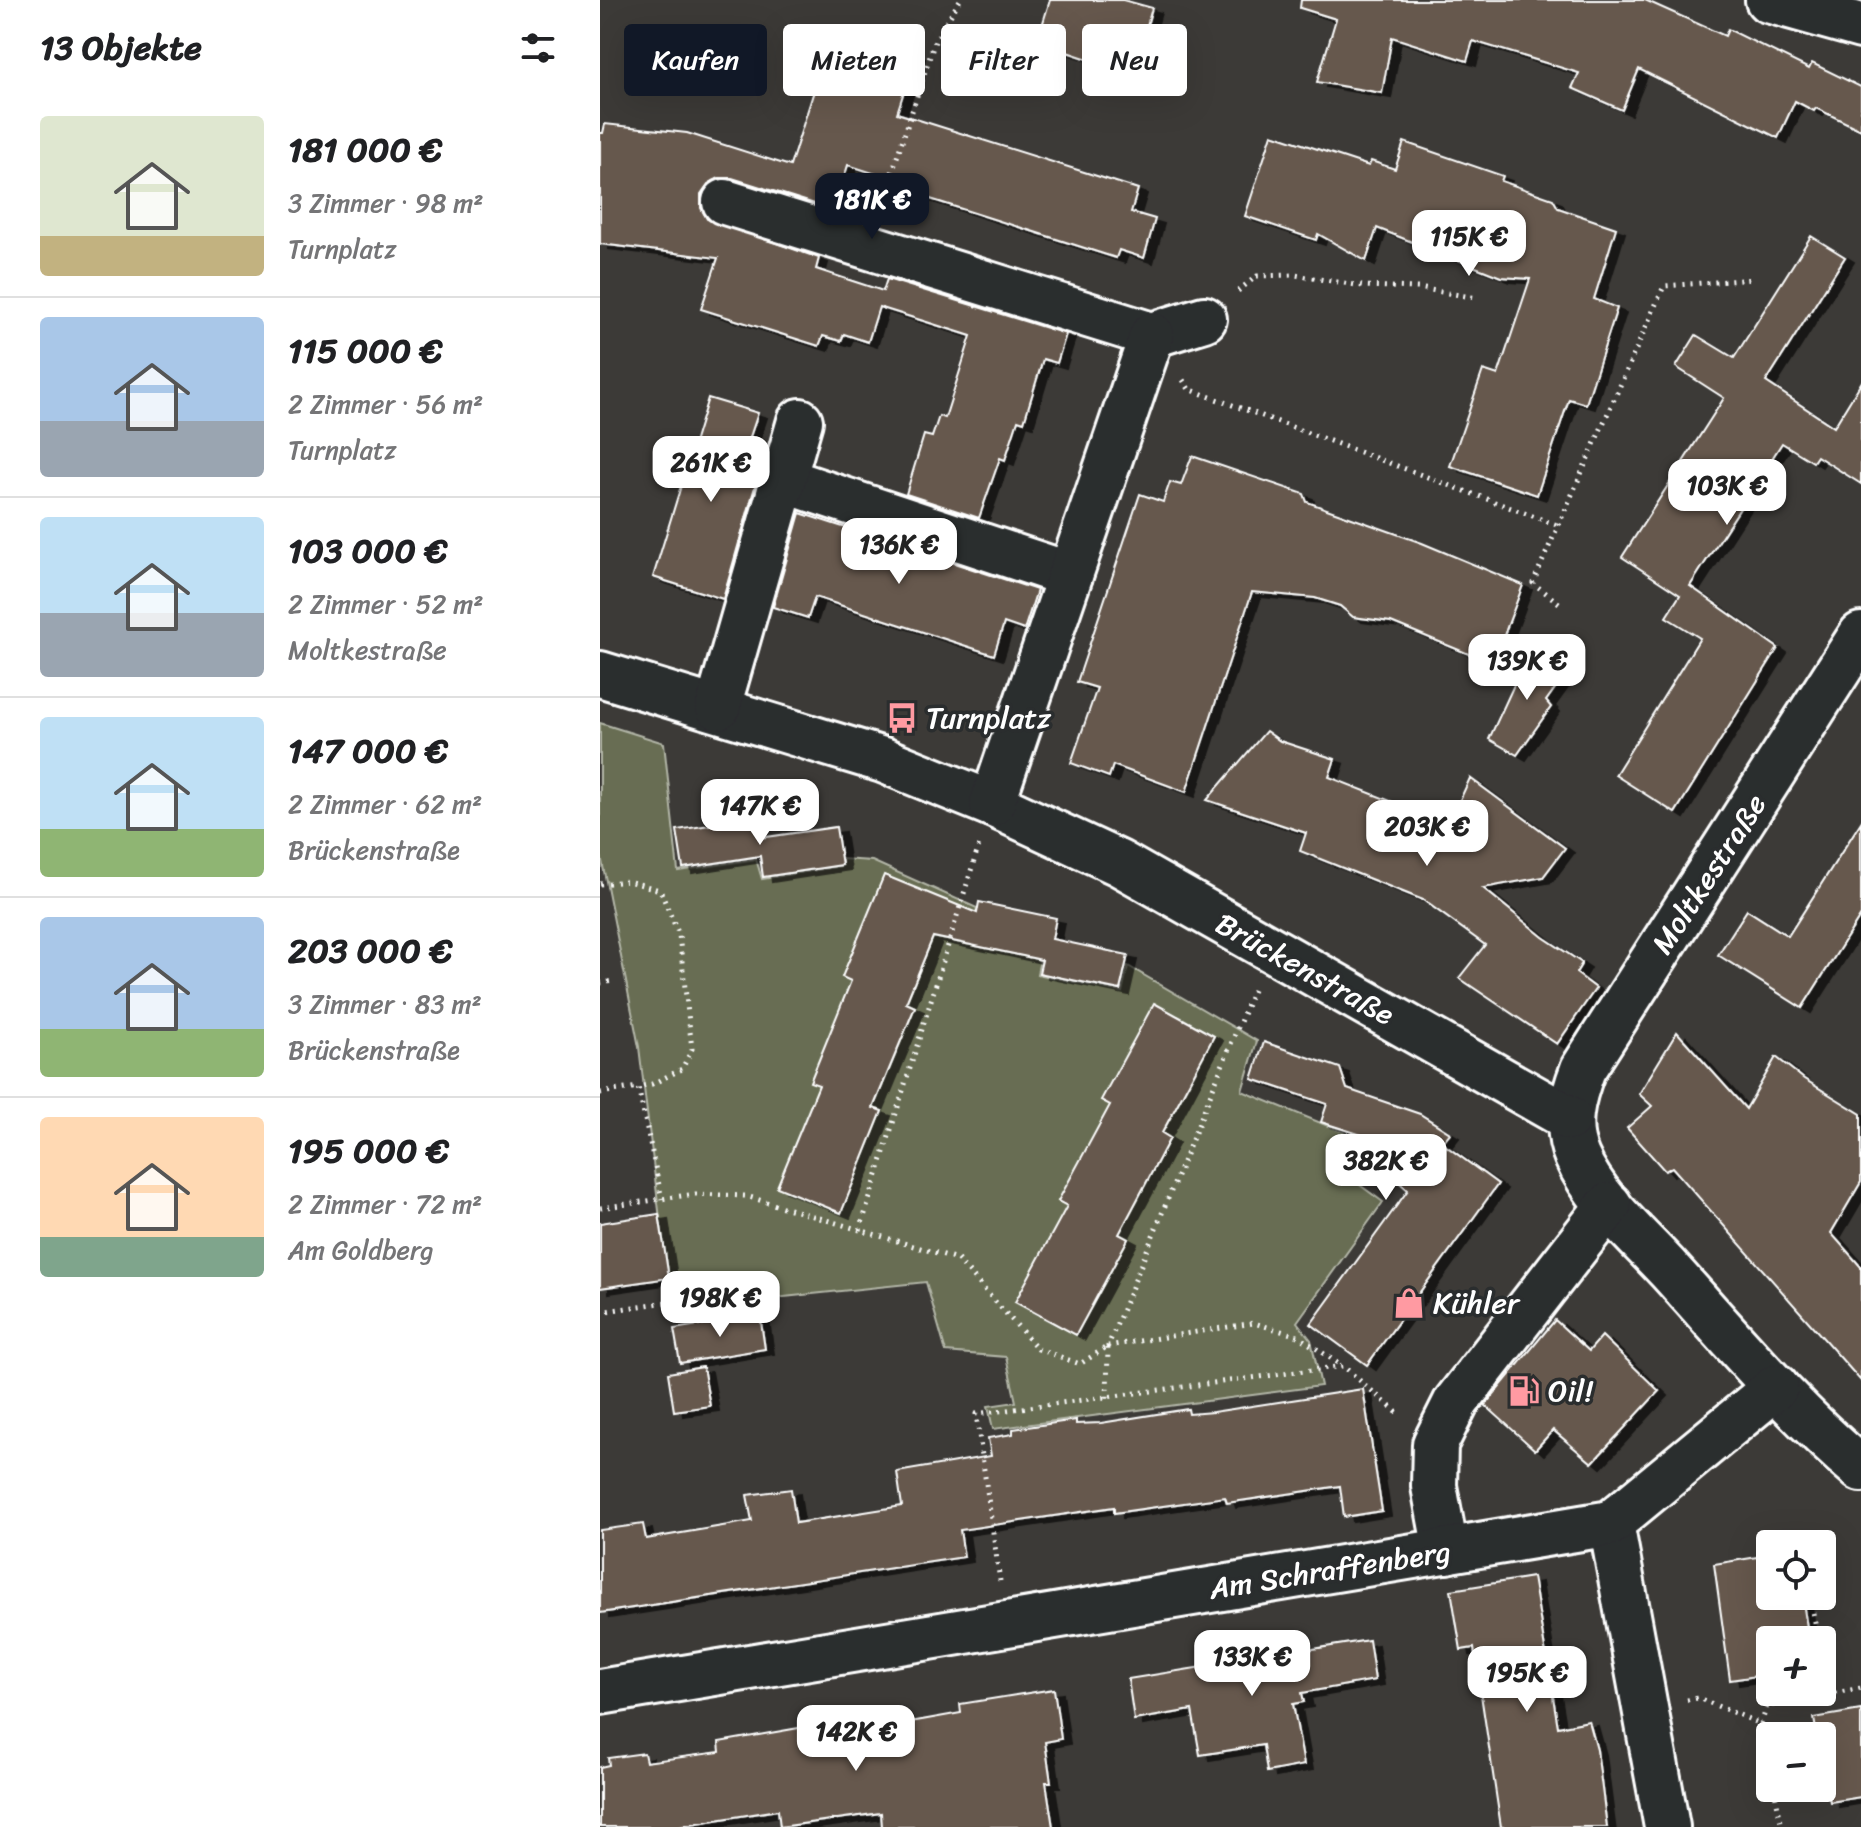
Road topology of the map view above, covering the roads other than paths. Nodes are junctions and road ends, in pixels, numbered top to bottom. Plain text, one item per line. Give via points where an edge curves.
1 (1768, 0) edge
2 (1859, 17) edge
3 (725, 202) dead end
4 (1204, 319) road end
5 (1152, 335) junction
6 (800, 421) dead end
7 (784, 480) junction
8 (1070, 575) junction
9 (1861, 635) edge
10 (600, 674) edge
11 (718, 707) junction
12 (992, 804) junction
13 (1569, 1118) junction
14 (1609, 1205) junction
15 (1776, 1387) junction
16 (1861, 1469) edge
17 (1611, 1523) junction
18 (1446, 1551) junction
19 (600, 1692) edge
20 (1667, 1827) edge

1 - 2 street
3 - 5 street
4 - 5 street
5 - 8 street
6 - 7 street
7 - 8 street
7 - 11 street
8 - 12 street
9 - 13 street, Moltkestraße via 1583,1069
10 - 11 street, Brückenstraße
11 - 12 street, Brückenstraße via 883,760
12 - 13 street, Brückenstraße via 1119,863
13 - 14 street via 1577,1156
14 - 15 street
14 - 18 street via 1456,1402 1435,1444 1434,1486
15 - 16 street
15 - 17 street, Am Schraffenberg
17 - 18 street, Am Schraffenberg
17 - 20 street
18 - 19 street, Am Schraffenberg

